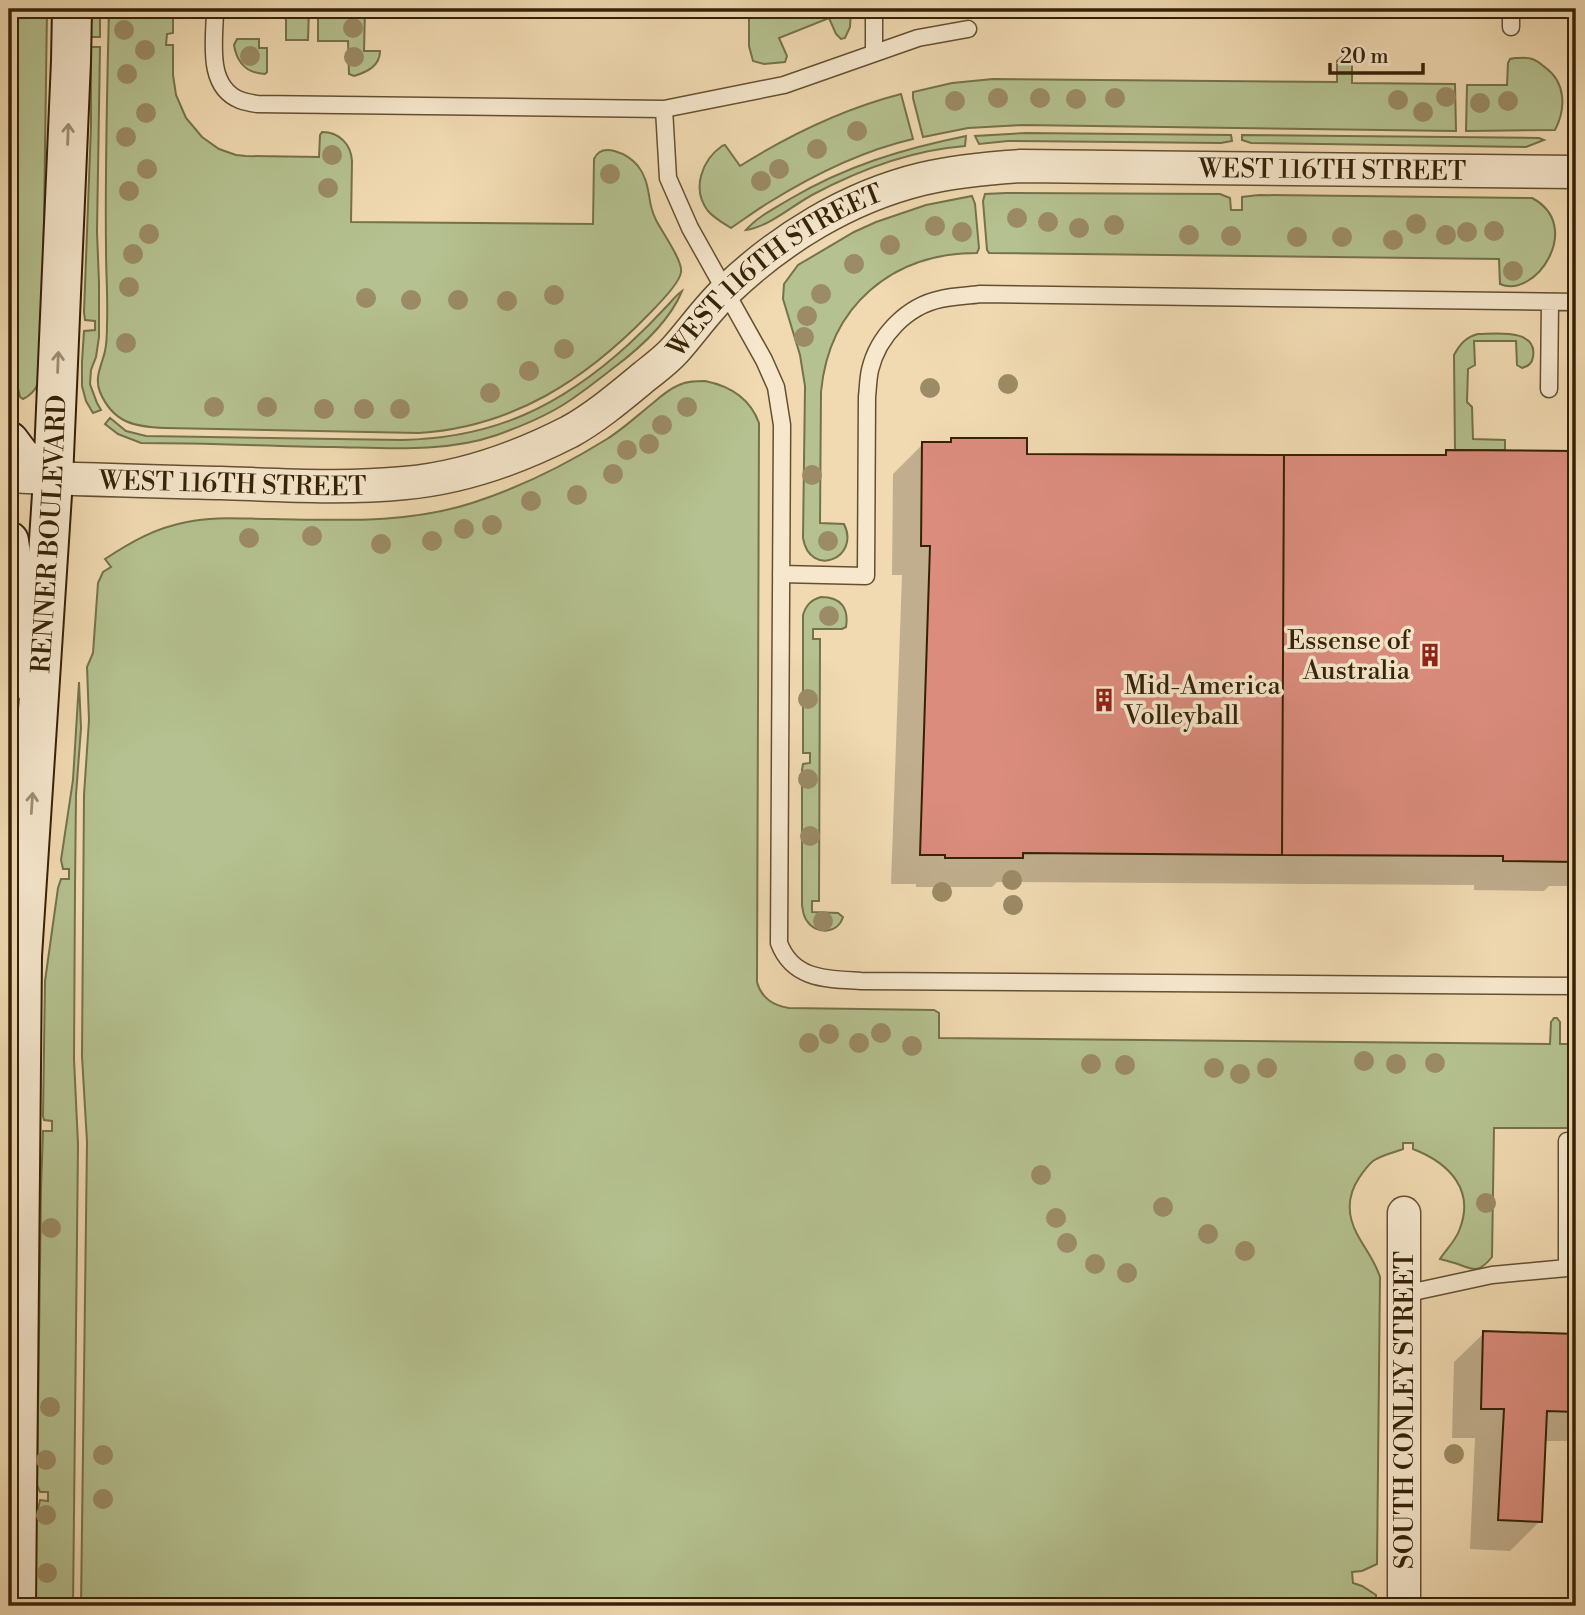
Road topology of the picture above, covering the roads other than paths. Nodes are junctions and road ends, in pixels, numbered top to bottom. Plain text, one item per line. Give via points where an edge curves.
1 (72, 9) edge
2 (215, 9) edge
3 (874, 9) edge
4 (1511, 9) edge
5 (1511, 27) dead end
6 (968, 29) dead end
7 (874, 52) junction
8 (664, 109) junction
9 (1576, 172) edge
10 (725, 292) junction
11 (1550, 302) junction
12 (1576, 302) edge
13 (1549, 389) dead end
14 (9, 441) edge
15 (9, 476) edge
16 (53, 479) junction
17 (9, 541) edge
18 (781, 574) junction
19 (9, 682) edge
20 (9, 905) edge
21 (22, 957) junction
22 (1576, 986) edge
23 (1567, 1141) dead end
24 (1404, 1213) dead end
25 (1404, 1294) junction
26 (1410, 1604) edge
27 (16, 1606) edge

16 -> 1 main road, RENNER BOULEVARD
2 - 8 lane via 215,66 219,81 239,100 257,104
3 - 7 lane
4 - 5 lane
6 - 7 lane
7 - 8 lane via 784,85
8 - 10 lane via 668,178
9 - 10 street, WEST 116TH STREET via 981,169 921,179 848,206 778,247
10 - 16 street, WEST 116TH STREET via 672,354 612,402 572,430 529,451 470,471 407,483 351,486
10 - 18 lane via 776,387 782,425
11 - 12 lane
11 - 13 lane
11 - 18 lane via 980,294 918,307 884,338 870,371 866,576
14 - 16 main road via 22,457
15 - 16 street, WEST 116TH STREET
21 -> 16 main road, RENNER BOULEVARD
17 - 19 main road
18 - 22 lane via 779,943 796,969 821,978 861,981
20 - 21 main road
21 - 27 main road, RENNER BOULEVARD
23 - 25 lane via 1567,1268 1492,1275
24 - 25 street, SOUTH CONLEY STREET
25 - 26 street, SOUTH CONLEY STREET

